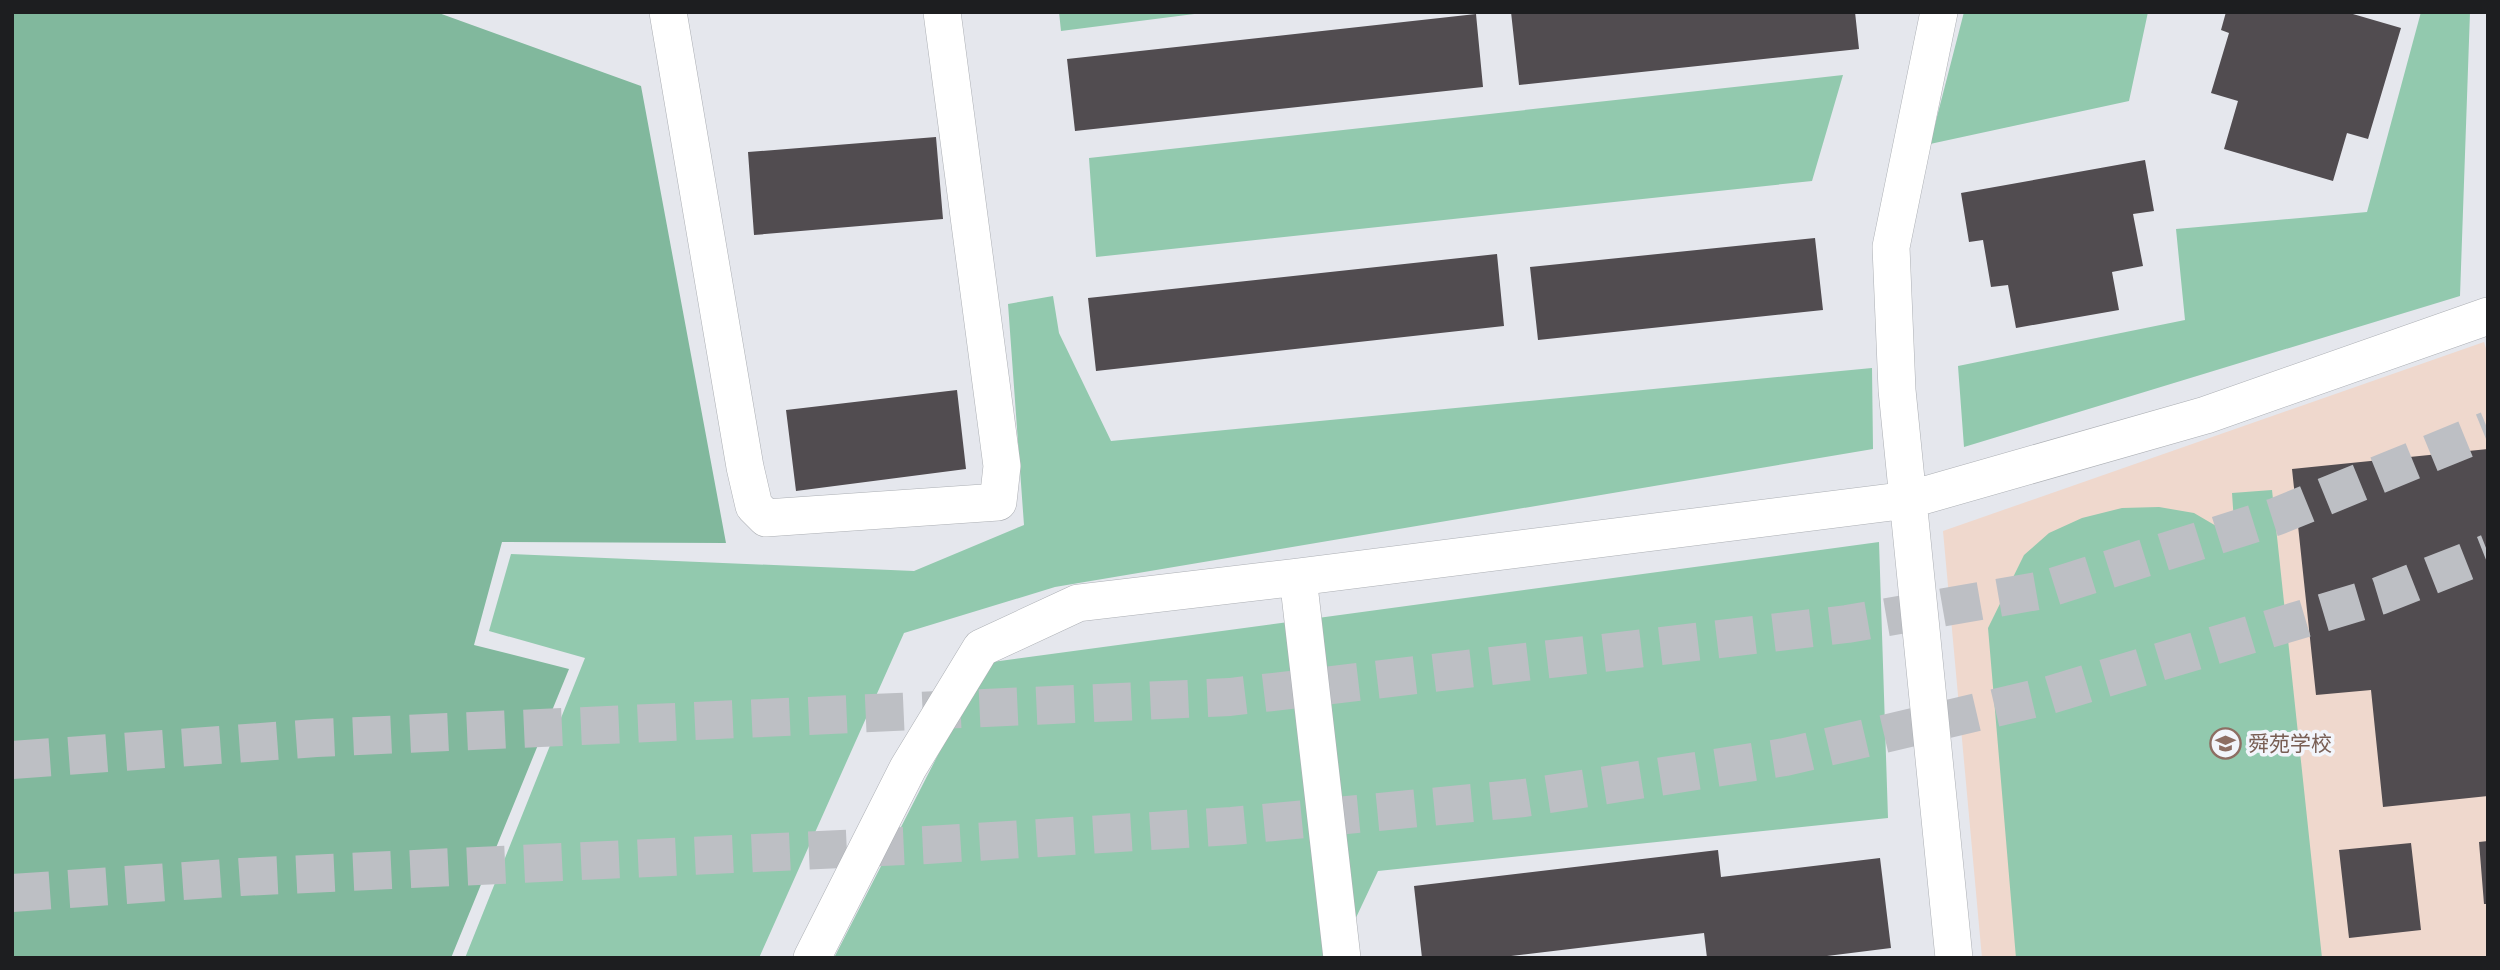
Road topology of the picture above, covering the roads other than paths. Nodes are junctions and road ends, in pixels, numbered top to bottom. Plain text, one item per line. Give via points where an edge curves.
1 (668, 12) edge
2 (943, 12) edge
3 (1938, 12) edge
4 (2488, 316) edge
5 (1908, 500) junction
6 (1298, 577) junction
7 (813, 958) edge
8 (1342, 958) edge
9 (1954, 958) edge

1 - 2 street via 745,467 754,506 766,518 998,502 1002,466
3 - 5 street via 1891,247 1897,390
4 - 5 street via 2206,415
5 - 6 street
5 - 9 street
6 - 7 street via 1078,603 981,648 908,768
6 - 8 street

